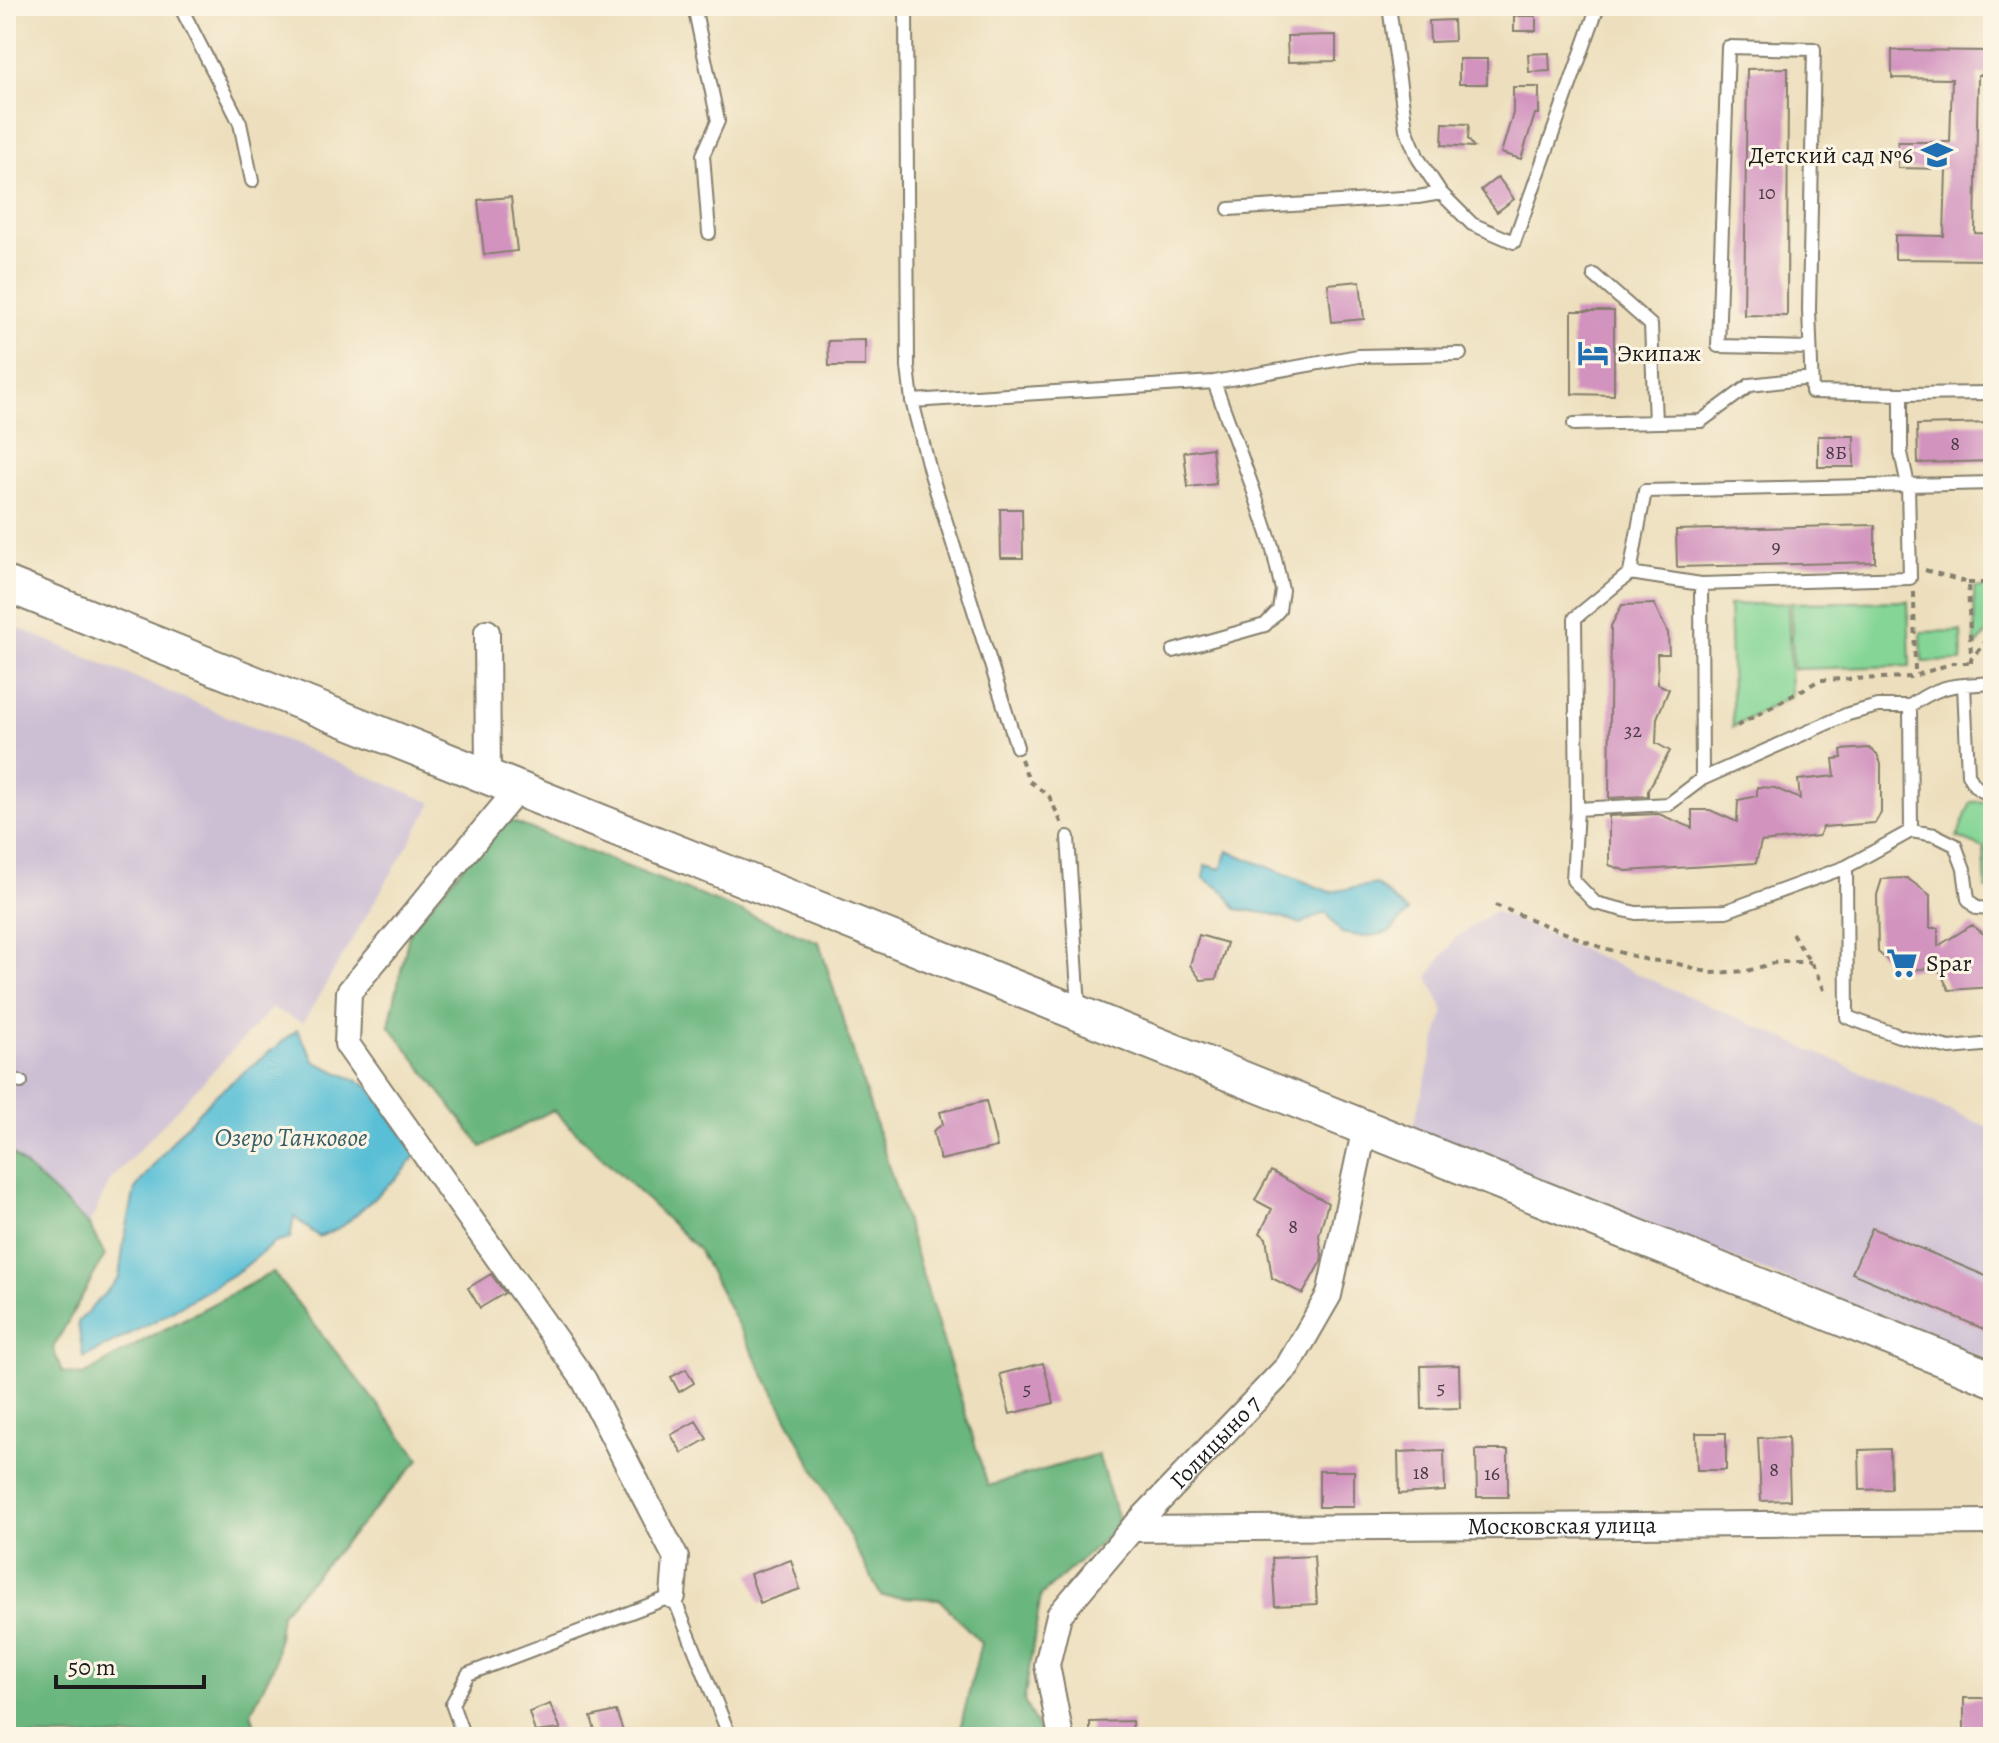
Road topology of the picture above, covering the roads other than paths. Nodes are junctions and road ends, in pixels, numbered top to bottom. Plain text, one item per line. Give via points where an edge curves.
1 (180, 6) edge
2 (694, 6) edge
3 (906, 6) edge
4 (1389, 6) edge
5 (1598, 6) edge
6 (252, 181) dead end
7 (1441, 193) junction
8 (1229, 209) dead end
9 (709, 233) dead end
10 (1594, 275) dead end
11 (1810, 348) junction
12 (1460, 354) dead end
13 (1811, 378) junction
14 (1214, 382) junction
15 (1993, 393) edge
16 (1901, 394) junction
17 (912, 401) junction
18 (1655, 422) junction
19 (1574, 424) dead end
20 (1993, 483) edge
21 (1908, 485) junction
22 (1630, 573) junction
23 (6, 584) edge
24 (1701, 584) junction
25 (487, 632) dead end
26 (1173, 651) dead end
27 (1993, 683) edge
28 (1969, 684) junction
29 (1910, 706) junction
30 (1017, 747) road end
31 (1702, 779) junction
32 (503, 783) junction
33 (1993, 793) edge
34 (1577, 809) junction
35 (1911, 831) junction
36 (1068, 837) road end
37 (1846, 867) junction
38 (1993, 909) edge
39 (1079, 1015) junction
40 (1993, 1044) edge
41 (6, 1077) edge
42 (21, 1082) dead end
43 (1365, 1127) junction
44 (1993, 1379) edge
45 (1993, 1522) edge
46 (1132, 1529) junction
47 (673, 1596) junction
48 (464, 1737) edge
49 (730, 1737) edge
50 (1061, 1737) edge

1 - 6 lane via 240,123
2 - 9 lane via 718,121 703,155
3 - 17 lane
4 - 7 lane via 1406,129
5 - 7 lane via 1514,242 1472,224
7 - 8 lane
10 - 18 lane via 1651,325
11 - 11 lane via 1718,346 1728,47 1814,49
11 - 13 lane
12 - 14 lane via 1358,356
13 - 16 lane via 1812,392
13 - 18 lane via 1750,385 1701,421
14 - 17 lane
14 - 26 lane via 1267,531 1282,590 1279,610 1265,625
15 - 16 lane
16 - 21 lane via 1901,453
17 - 30 lane
18 - 19 lane
20 - 21 lane
21 - 22 lane via 1645,491
21 - 24 lane via 1910,572
22 - 24 lane
22 - 34 lane via 1575,618
23 - 32 street
24 - 31 lane
25 - 32 street
27 - 28 lane
28 - 29 lane via 1935,690
28 - 33 lane via 1968,774 1974,787
29 - 31 lane via 1878,706 1848,714
29 - 35 lane
31 - 34 lane via 1669,804
32 - 39 street
32 - 47 street via 349,992 347,1044 584,1380 676,1558
34 - 37 lane via 1573,880 1595,903 1636,913 1726,911
35 - 37 lane
35 - 38 lane via 1955,845 1968,899 1976,908
36 - 39 lane
37 - 40 lane via 1847,1017 1950,1048
39 - 43 street
41 - 42 lane
43 - 44 street
43 - 46 street, Голицыно 7 via 1329,1295 1316,1319 1288,1366
45 - 46 street, Московская улица
46 - 50 street, Голицыно 7 via 1059,1615 1047,1665
47 - 48 lane via 468,1674 452,1704
47 - 49 lane

